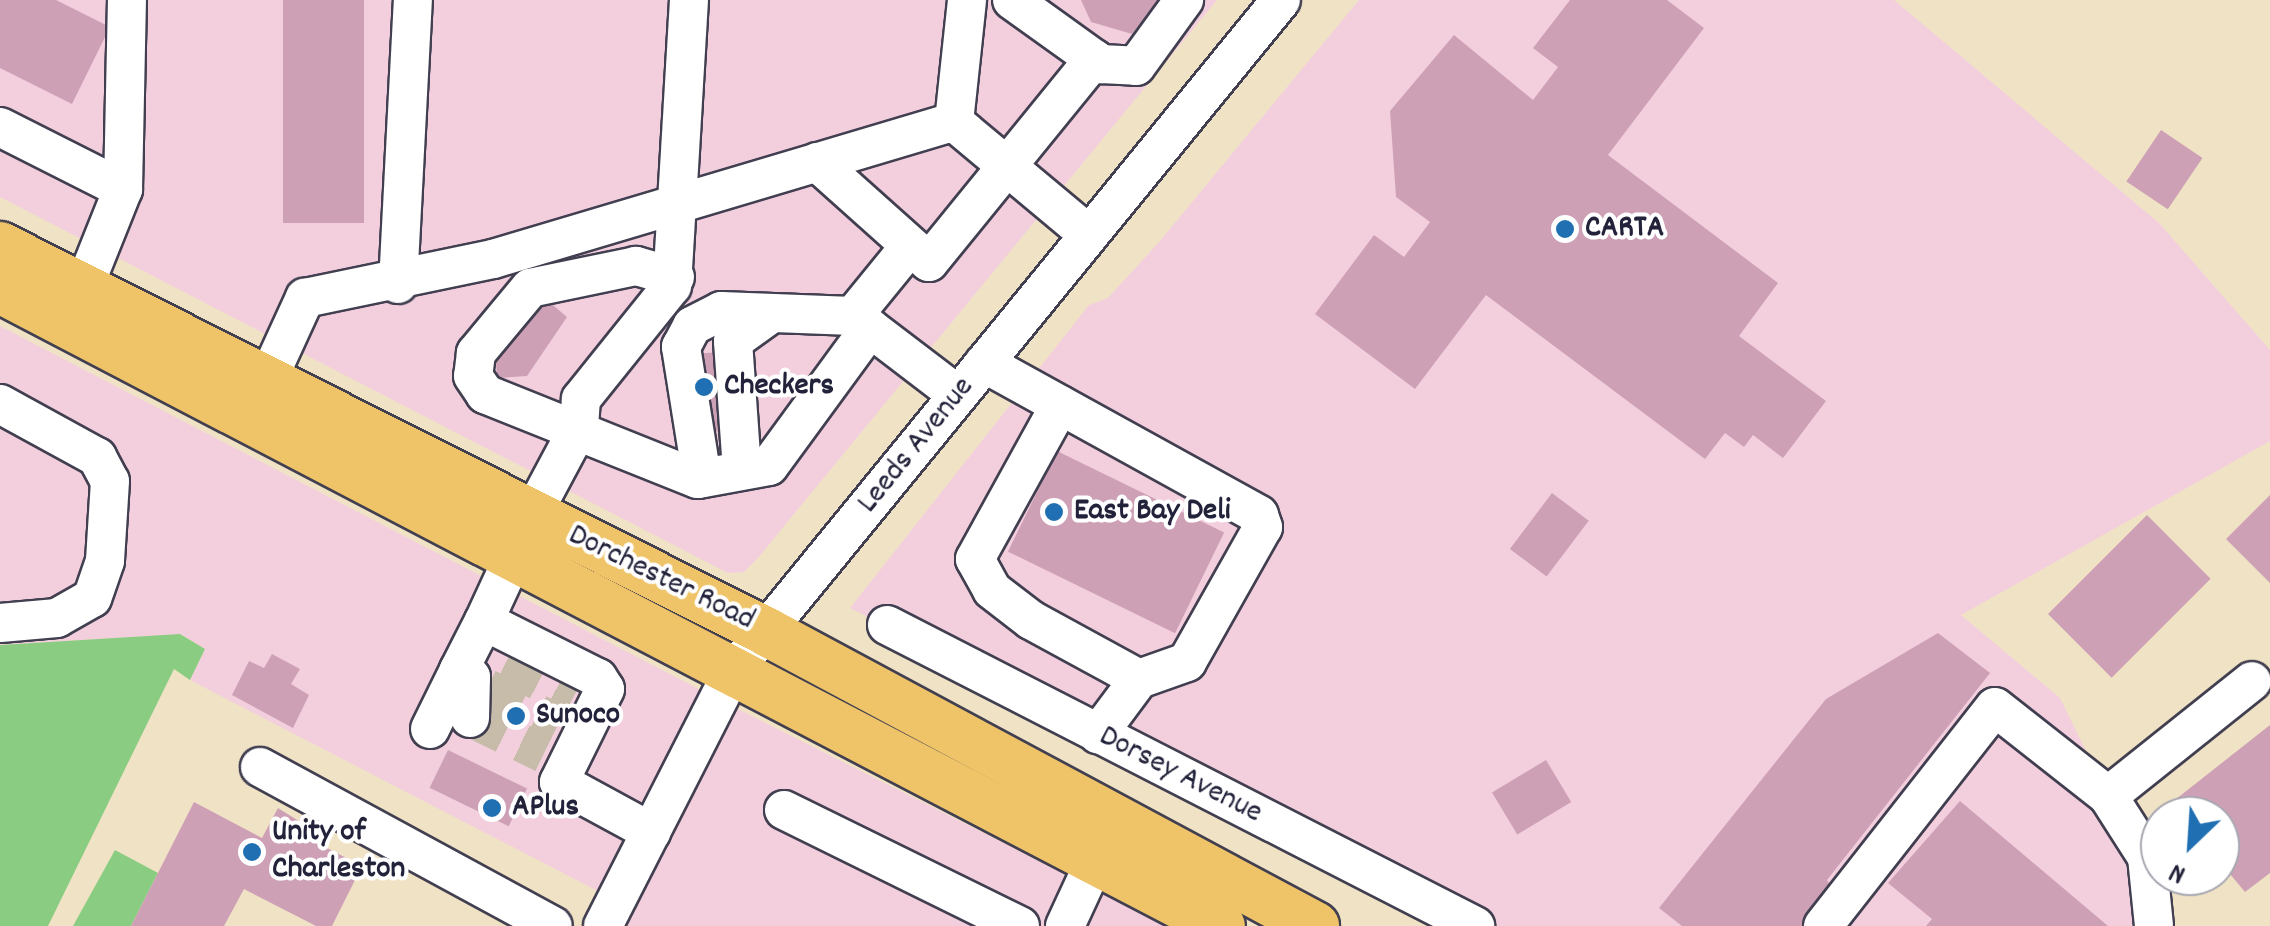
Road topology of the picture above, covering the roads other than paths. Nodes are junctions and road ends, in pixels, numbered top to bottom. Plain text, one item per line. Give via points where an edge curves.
1 (413, 0) edge
2 (689, 0) edge
3 (967, 0) edge
4 (1012, 0) edge
5 (1184, 0) edge
6 (1282, 0) edge
7 (125, 2) edge
8 (1094, 59) junction
9 (954, 122) junction
10 (0, 127) edge
11 (817, 162) junction
12 (1008, 169) junction
13 (123, 189) junction
14 (680, 204) junction
15 (1089, 235) junction
16 (0, 246) edge
17 (910, 246) junction
18 (674, 278) junction
19 (398, 284) junction
20 (0, 289) edge
21 (83, 289) junction
22 (772, 313) junction
23 (862, 322) junction
24 (984, 364) junction
25 (266, 384) junction
26 (958, 395) junction
27 (0, 404) edge
28 (1060, 405) junction
29 (580, 427) junction
30 (742, 470) junction
31 (702, 478) junction
32 (523, 536) junction
33 (484, 621) junction
34 (0, 623) edge
35 (886, 626) dead end
36 (767, 632) junction
37 (733, 671) junction
38 (1139, 679) junction
39 (2252, 681) dead end
40 (430, 729) dead end
41 (1098, 734) junction
42 (260, 767) dead end
43 (2108, 796) junction
44 (784, 810) dead end
45 (650, 832) junction
46 (1095, 860) junction
47 (553, 926) edge
48 (602, 926) edge
49 (1020, 926) edge
50 (1065, 926) edge
51 (1220, 926) edge
52 (1316, 926) edge
53 (1474, 926) edge
54 (1823, 926) edge
55 (2154, 926) edge

1 - 19 street
2 - 14 street
3 - 9 street
4 - 8 street
5 - 8 street via 1136,66
6 - 15 street, Leeds Avenue
7 - 13 street
8 - 12 street
9 - 11 street
9 - 12 street
10 - 13 street
11 - 14 street
11 - 17 street
12 - 15 street
12 - 17 street via 929,262
13 - 21 street
14 - 18 street
14 - 19 street
15 - 24 street, Leeds Avenue
16 - 21 main road, Dorchester Road
17 - 23 street
18 - 29 street via 581,399
18 - 29 street via 636,266 530,288 476,353 473,376 485,394
19 - 25 street via 336,286 306,298
20 - 32 main road, Dorchester Road
21 - 25 main road, Dorchester Road
22 - 23 street
22 - 30 street via 733,341
22 - 31 street via 721,310 692,326 681,347
23 - 26 street
23 - 30 street via 769,466
24 - 26 street, Leeds Avenue
24 - 28 street
25 - 32 main road, Dorchester Road
26 - 36 street, Leeds Avenue
27 - 34 street via 97,457 110,481 106,561 92,598 57,618
28 - 38 street via 975,559 992,590 1031,620
28 - 38 street via 1259,514 1263,527 1187,662
29 - 31 street
29 - 32 street
30 - 31 street
32 - 33 street
32 - 36 main road, Dorchester Road
32 - 37 main road, Dorchester Road
33 - 40 street via 478,683
33 - 45 street via 598,678 605,689 566,728 560,782
35 - 41 street, Dorsey Avenue
36 - 37 street, Leeds Avenue
36 - 52 main road, Dorchester Road
37 - 45 street, Leeds Avenue
37 - 46 main road, Dorchester Road
38 - 41 street
39 - 43 street
41 - 53 street, Dorsey Avenue
42 - 47 street
43 - 54 street via 1995,708
43 - 55 street via 2147,857
44 - 49 street
45 - 48 street, Leeds Avenue
46 - 50 street
46 - 51 main road, Dorchester Road

